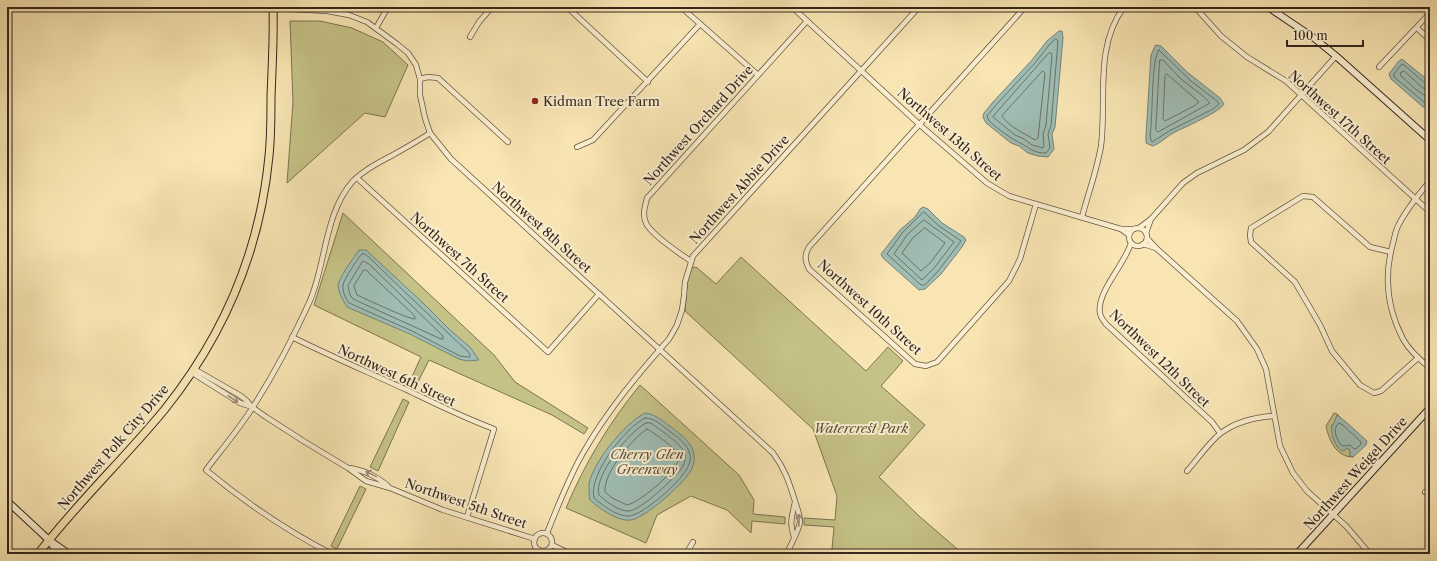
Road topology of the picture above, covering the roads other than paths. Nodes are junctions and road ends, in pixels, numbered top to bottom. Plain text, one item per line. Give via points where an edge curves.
1 (273, 7) edge
2 (388, 7) edge
3 (492, 7) edge
4 (567, 7) edge
5 (681, 7) edge
6 (792, 7) edge
7 (1025, 7) edge
8 (1124, 7) edge
9 (1195, 7) edge
10 (1268, 7) edge
11 (916, 8) edge
12 (1430, 13) edge
13 (807, 21) junction
14 (700, 24) junction
15 (376, 28) junction
16 (1417, 28) junction
17 (470, 36) dead end
18 (1430, 40) edge
19 (1336, 56) junction
20 (1378, 67) dead end
21 (861, 71) junction
22 (758, 75) junction
23 (420, 79) junction
24 (648, 82) junction
25 (1302, 94) junction
26 (920, 125) junction
27 (430, 134) junction
28 (1430, 140) edge
29 (508, 142) dead end
30 (577, 147) dead end
31 (357, 178) junction
32 (1430, 182) edge
33 (1415, 199) junction
34 (1036, 204) junction
35 (1430, 212) edge
36 (1082, 217) junction
37 (1151, 219) junction
38 (1134, 228) junction
39 (1139, 228) junction
40 (1121, 229) junction
41 (1129, 234) junction
42 (1146, 235) junction
43 (1131, 243) junction
44 (1143, 244) junction
45 (1137, 246) junction
46 (1156, 248) junction
47 (1128, 252) junction
48 (1391, 252) junction
49 (691, 261) junction
50 (599, 294) junction
51 (292, 337) junction
52 (660, 349) junction
53 (1418, 358) junction
54 (1430, 368) edge
55 (193, 370) junction
56 (252, 408) junction
57 (1430, 408) edge
58 (1274, 416) junction
59 (1220, 433) junction
60 (348, 468) junction
61 (1187, 471) dead end
62 (390, 488) junction
63 (1424, 492) dead end
64 (1430, 494) edge
65 (7, 501) edge
66 (795, 502) junction
67 (1333, 514) junction
68 (467, 517) junction
69 (547, 533) junction
70 (794, 537) junction
71 (535, 539) junction
72 (49, 540) junction
73 (693, 542) dead end
74 (552, 545) junction
75 (322, 549) junction
76 (539, 553) edge
77 (38, 554) edge
78 (59, 554) edge
79 (69, 554) edge
80 (319, 554) edge
81 (332, 554) edge
82 (571, 554) edge
83 (686, 554) edge
84 (786, 554) edge
85 (1297, 554) edge
86 (1370, 554) edge

1 - 15 street, Northwest 8th Street via 349,15
1 - 55 main road, Northwest Polk City Drive via 269,156 258,225 248,259 224,317
2 - 15 street
3 - 17 street
4 - 24 street
5 - 14 street
6 - 13 street, Northwest 13th Street
7 - 26 street
8 - 36 street via 1111,29 1105,59 1101,146
9 - 25 street, Northwest 17th Street via 1221,36
10 - 19 street
11 - 21 street, Northwest Abbie Drive
12 - 16 street
13 - 21 street, Northwest 13th Street
13 - 22 street, Northwest Orchard Drive
14 - 22 street
14 - 24 street
15 - 23 street, Northwest 8th Street via 408,53 416,65
16 - 18 street
16 - 20 street
19 - 25 street
19 - 28 street
21 - 26 street, Northwest 13th Street
21 - 49 street, Northwest Abbie Drive via 702,245
22 - 49 street, Northwest Orchard Drive via 647,198 643,211 646,224
23 - 27 street, Northwest 8th Street via 420,94
23 - 29 street via 438,78
24 - 30 street via 593,140
25 - 33 street, Northwest 17th Street
25 - 37 street via 1268,132 1244,150 1197,173 1183,183
26 - 34 street, Northwest 13th Street via 987,183 1009,196
26 - 34 street, Northwest 10th Street via 809,247 805,256 809,269 915,364 926,366 937,362 1009,281 1020,258
27 - 31 street
27 - 50 street, Northwest 8th Street via 451,159
31 - 50 street, Northwest 7th Street via 548,352
31 - 51 street via 341,200 323,251 310,302
32 - 33 street
33 - 35 street, Northwest 17th Street
33 - 48 street via 1397,227
34 - 36 street, Northwest 13th Street
36 - 40 street, Northwest 13th Street
37 - 39 street
37 - 42 street
38 - 39 street
38 - 40 street, Northwest 13th Street
38 - 41 street
39 - 42 street
40 - 41 street, Northwest 13th Street
41 - 43 street
42 - 44 street
42 - 46 street
43 - 45 street
43 - 47 street
44 - 45 street
44 - 46 street
45 - 47 street
46 - 58 street via 1237,321 1257,349 1266,370
47 - 59 street, Northwest 12th Street via 1100,300 1100,314 1106,324 1212,422
48 - 53 street via 1387,282 1391,312 1403,340
48 - 53 street via 1370,247 1313,197 1303,196 1251,228 1250,234 1251,242 1295,282 1332,351 1360,384 1374,392 1381,391
49 - 52 street, Northwest Abbie Drive via 677,325
50 - 52 street, Northwest 8th Street
51 - 56 street
51 - 68 street, Northwest 6th Street via 454,414 494,429
52 - 66 street, Northwest 8th Street via 773,453 790,481
52 - 69 street, Northwest Abbie Drive via 599,428 570,478
53 - 54 street
55 - 56 street, Northwest 5th Street via 241,396
55 - 72 main road, Northwest Polk City Drive via 146,431
56 - 60 street, Northwest 5th Street
56 - 75 street via 206,470 256,509
57 - 67 street, Northwest Weigel Drive
58 - 59 street via 1258,417
58 - 67 street via 1280,446 1293,473 1307,491
59 - 61 street
60 - 62 street, Northwest 5th Street via 366,482
62 -> 60 street, Northwest 5th Street via 362,470
62 - 68 street, Northwest 5th Street
63 - 64 street
65 - 72 street
66 - 70 street, Northwest 8th Street via 791,527
70 -> 66 street, Northwest 8th Street via 800,522
67 - 85 street, Northwest Weigel Drive
67 - 86 street
68 - 71 street, Northwest 5th Street
69 - 71 street, Northwest 5th Street
69 - 74 street via 552,538
70 - 84 street, Northwest 8th Street
71 - 76 street, Northwest 5th Street via 534,545
72 - 77 main road, Northwest Polk City Drive
72 - 78 street
72 - 79 street
73 - 83 street
74 - 76 street, Northwest 5th Street via 548,550
74 - 82 street
75 - 80 street
75 - 81 street

